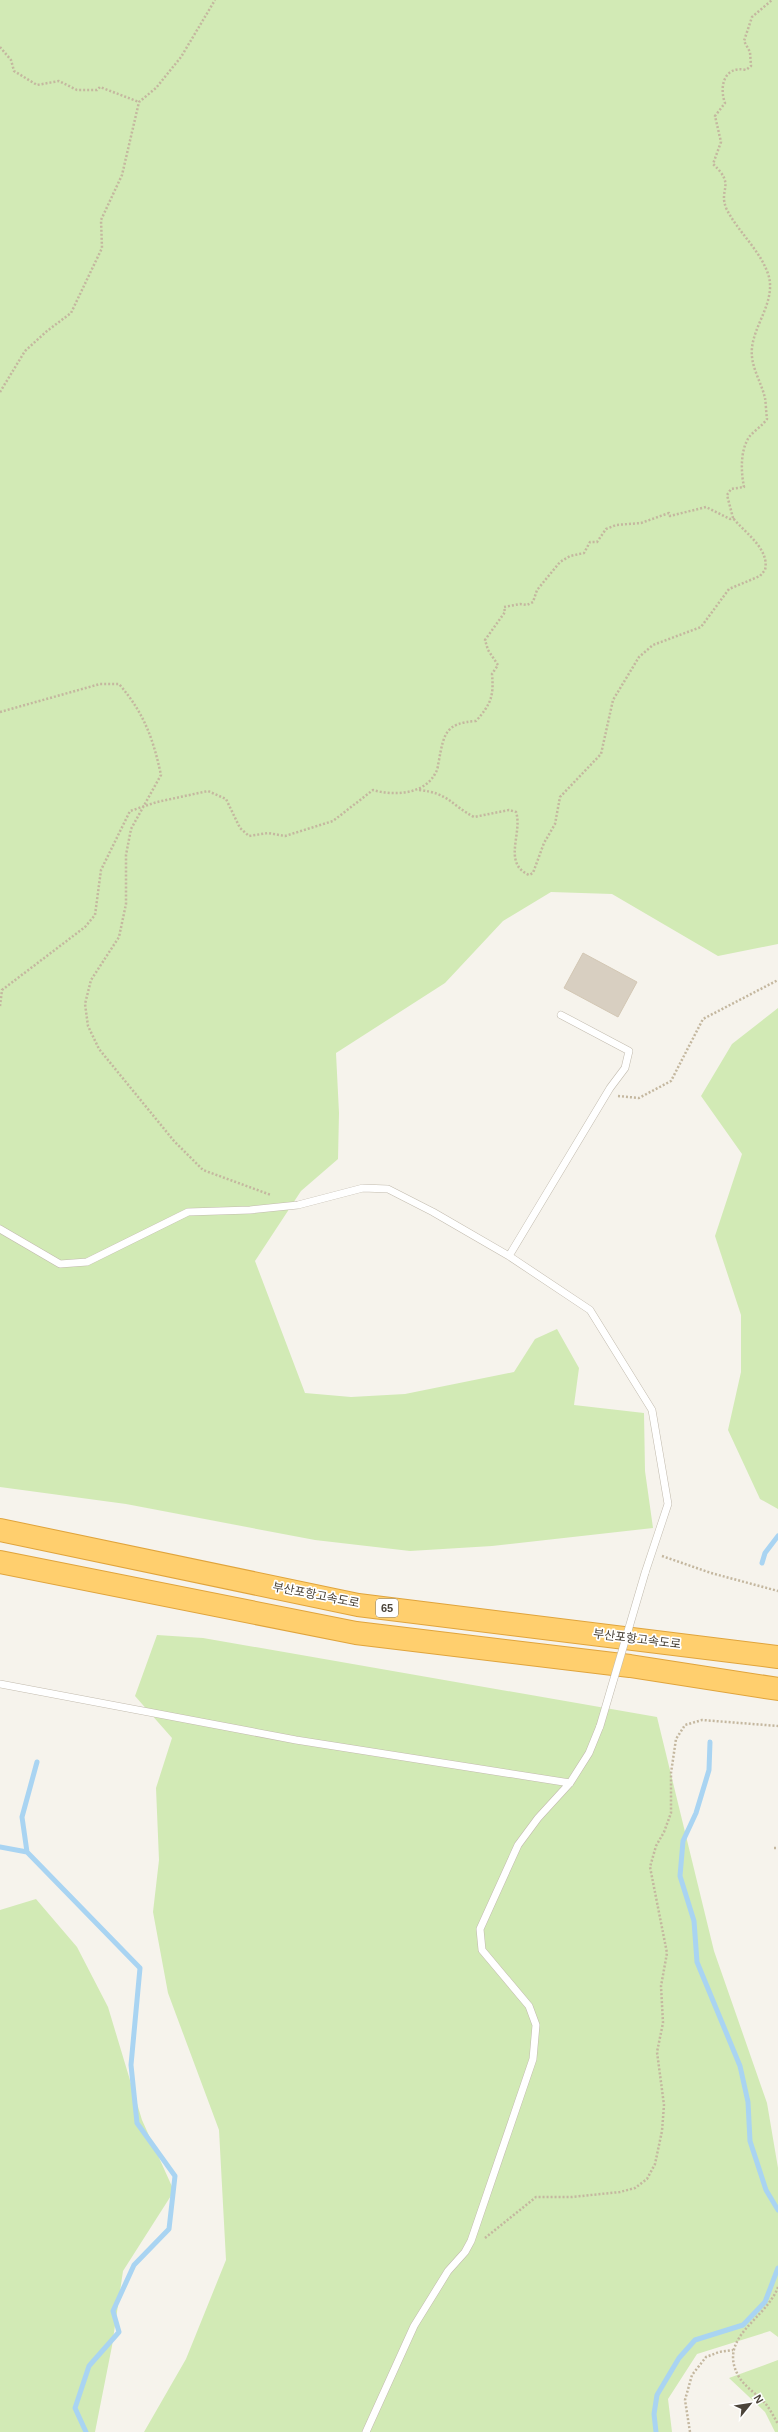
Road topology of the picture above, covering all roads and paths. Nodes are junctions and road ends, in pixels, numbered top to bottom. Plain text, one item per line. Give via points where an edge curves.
1 (216, 0) edge
2 (772, 0) edge
3 (0, 47) edge
4 (139, 102) junction
5 (0, 392) edge
6 (733, 518) junction
7 (0, 712) edge
8 (419, 790) junction
9 (145, 805) junction
10 (778, 980) edge
11 (0, 1006) edge
12 (562, 1015) dead end
13 (607, 1094) junction
14 (298, 1205) junction
15 (0, 1229) edge
16 (509, 1256) junction
17 (0, 1530) edge
18 (652, 1552) junction
19 (0, 1562) edge
20 (778, 1591) edge
21 (778, 1657) edge
22 (0, 1684) edge
23 (778, 1689) edge
24 (778, 1726) edge
25 (570, 1783) junction
26 (774, 1848) dead end
27 (778, 1848) edge
28 (471, 2241) junction
29 (778, 2287) edge
30 (733, 2350) junction
31 (778, 2424) edge
32 (366, 2432) edge
33 (690, 2432) edge

1 - 4 path via 181,57 156,88
2 - 6 path via 752,17 744,41 750,52 751,66 746,70 739,68 724,80 721,92 725,103 715,116 721,142 713,164 724,174 726,180 724,197 727,210 765,266 769,280 767,301 752,347 753,363 765,398 766,419 749,437 743,451 744,487 731,489 727,495
3 - 4 path via 11,60 14,71 37,85 60,80 77,90 97,90 100,87
4 - 5 path via 122,175 101,220 102,248 71,313 47,330 25,351
6 - 8 path via 730,519 706,507 670,516 669,513 662,514 641,523 616,525 606,529 597,542 590,542 584,553 570,556 560,562 537,590 533,602 504,607 505,612 485,640 498,665 492,674 494,690 488,707 476,721 464,722 450,728 443,736 436,772
6 - 8 path via 762,550 766,559 765,570 760,576 729,589 701,628 653,645 639,657 613,700 601,754 560,797 555,824 544,843 533,873 529,875 522,872 515,862 518,818 516,812 509,810 474,817 445,796 433,791
7 - 9 path via 100,684 119,684 145,720 161,775
8 - 9 path via 387,794 373,790 333,821 285,836 268,833 249,836 240,828 226,800 208,791
9 - 11 path via 130,811 101,870 95,915 85,927 2,990
9 - 14 path via 131,829 126,855 126,904 119,937 91,980 85,1004 88,1026 100,1049 119,1073 174,1141 203,1170
10 - 13 path via 703,1019 671,1081 639,1098
12 - 13 lane via 629,1051 625,1068
13 - 16 lane
14 - 15 lane via 188,1212 87,1262 60,1264
14 - 16 lane via 363,1188 388,1188
16 - 18 lane via 590,1310 652,1410 668,1504
17 - 21 highway, 부산포항고속도로 / 65 via 358,1604
18 - 20 path via 711,1573
18 - 25 lane, bridge via 600,1726 589,1753
19 - 23 highway via 356,1633 630,1666
22 - 25 lane via 296,1740
24 - 28 path via 702,1720 685,1725 676,1739 671,1773 671,1813 656,1846 650,1867 667,1953 661,1986 663,2023 657,2052 664,2105 662,2131 654,2164 647,2179 635,2188 620,2192 572,2197 536,2197 482,2241
25 - 28 lane via 538,1818 518,1845 480,1929 482,1950 529,2006 536,2025 533,2059
26 - 27 path
28 - 32 lane via 448,2271 414,2326
29 - 30 path via 774,2299 743,2333
30 - 31 path via 732,2361 740,2378 766,2403
30 - 33 path via 706,2357 692,2375 685,2400

